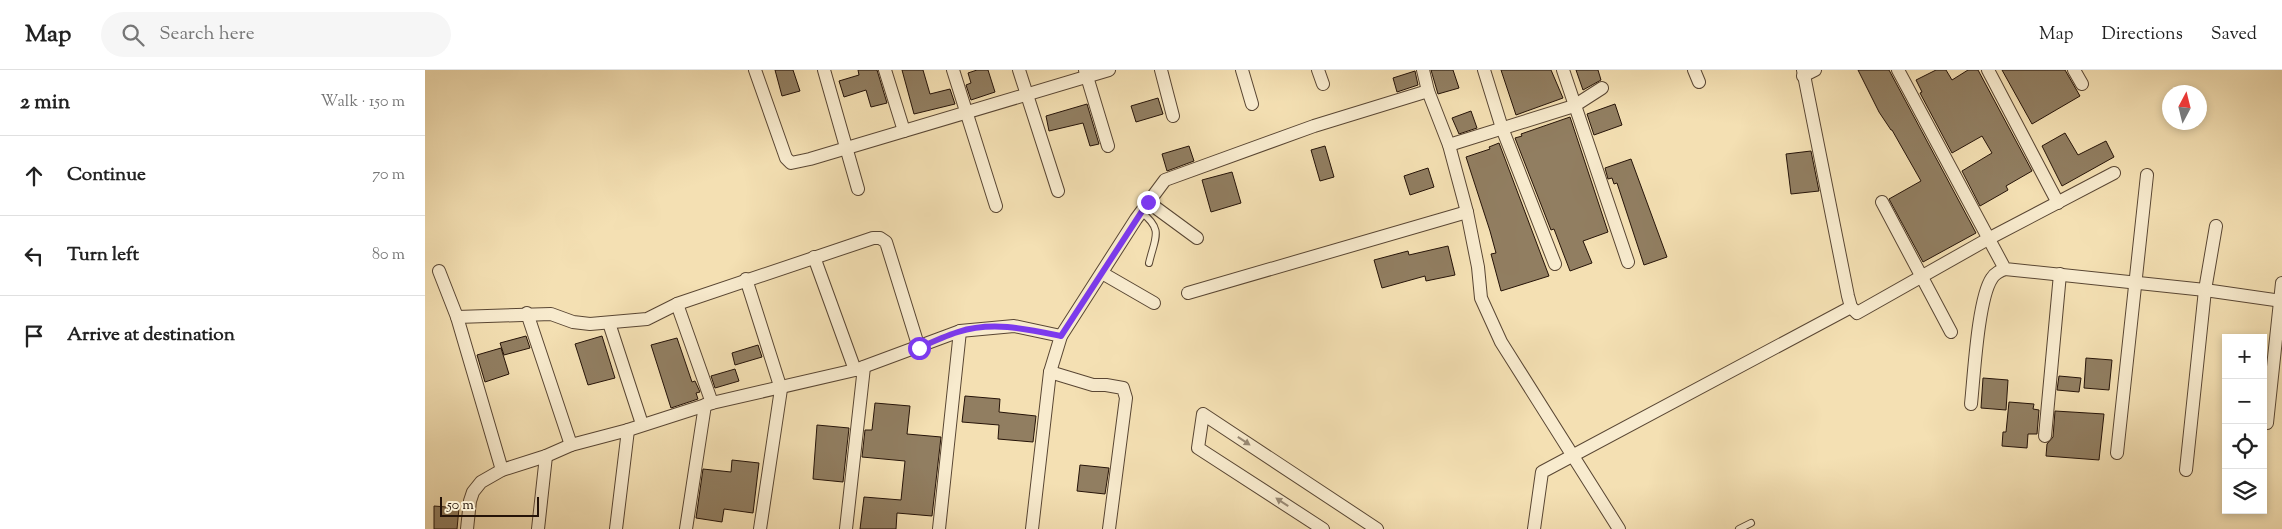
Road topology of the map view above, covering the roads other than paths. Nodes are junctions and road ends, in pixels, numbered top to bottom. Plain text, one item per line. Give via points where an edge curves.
1 (755, 70) edge
2 (824, 70) edge
3 (885, 70) edge
4 (953, 70) edge
5 (1019, 70) edge
6 (1109, 70) edge
7 (1161, 70) edge
8 (1242, 70) edge
9 (1318, 70) edge
10 (1423, 70) edge
11 (1484, 70) edge
12 (1563, 70) edge
13 (1694, 70) edge
14 (1815, 70) edge
15 (1898, 70) edge
16 (1988, 70) edge
17 (2075, 70) edge
18 (1085, 73) edge
19 (1803, 73) edge
20 (1699, 82) dead end
21 (1323, 84) dead end
22 (2082, 84) dead end
23 (1602, 88) dead end
24 (1428, 91) junction
25 (1026, 94) junction
26 (1252, 104) dead end
27 (1575, 106) junction
28 (965, 112) junction
29 (1173, 116) dead end
30 (1501, 128) junction
31 (905, 131) junction
32 (1449, 145) junction
33 (1109, 146) dead end
34 (846, 148) junction
35 (2114, 173) dead end
36 (2147, 175) dead end
37 (858, 189) dead end
38 (1058, 190) dead end
39 (1882, 202) dead end
40 (2058, 203) junction
41 (996, 206) dead end
42 (1144, 207) junction
43 (1467, 212) junction
44 (2216, 226) dead end
45 (1197, 238) dead end
46 (1988, 239) junction
47 (814, 257) junction
48 (1628, 262) dead end
49 (1149, 263) dead end
50 (1555, 264) dead end
51 (2005, 269) junction
52 (439, 271) dead end
53 (1102, 273) junction
54 (2060, 274) junction
55 (1923, 275) junction
56 (747, 280) junction
57 (2137, 283) junction
58 (2282, 283) edge
59 (2205, 290) junction
60 (1188, 293) dead end
61 (2281, 301) edge
62 (1155, 303) dead end
63 (677, 304) junction
64 (1851, 307) junction
65 (527, 313) junction
66 (457, 317) junction
67 (609, 323) junction
68 (960, 331) junction
69 (1951, 332) dead end
70 (1061, 336) junction
71 (919, 348) junction
72 (860, 369) junction
73 (1050, 372) junction
74 (781, 388) junction
75 (709, 404) junction
76 (1971, 404) dead end
77 (2267, 423) dead end
78 (642, 424) junction
79 (628, 430) junction
80 (2045, 436) dead end
81 (571, 445) junction
82 (2117, 453) dead end
83 (1573, 454) junction
84 (546, 456) junction
85 (502, 470) junction
86 (2186, 470) dead end
87 (1751, 523) dead end
88 (467, 529) edge
89 (538, 529) edge
90 (615, 529) edge
91 (686, 529) edge
92 (760, 529) edge
93 (846, 529) edge
94 (939, 529) edge
95 (1032, 529) edge
96 (1109, 529) edge
97 (1323, 529) edge
98 (1377, 529) edge
99 (1534, 529) edge
100 (1619, 529) edge
101 (1739, 529) edge

1 - 34 street via 786,158 791,162
2 - 34 street
3 - 31 street
4 - 28 street
5 - 25 street
6 - 18 street
7 - 29 street
8 - 26 street
9 - 21 street
10 - 24 street
11 - 30 street
12 - 27 street
13 - 20 street
14 - 19 street
15 - 46 street
16 - 40 street
17 - 22 street
18 - 25 street
18 - 33 street
19 - 64 street
23 - 27 street
24 - 32 street
24 - 42 street via 1314,126 1165,180
25 - 28 street
25 - 38 street
27 - 30 street
27 - 48 street
28 - 31 street
28 - 41 street
30 - 32 street
30 - 50 street
31 - 34 street
32 - 43 street
34 - 37 street
35 - 40 street
36 - 57 street
39 - 55 street
40 - 46 street
42 - 45 street
42 - 49 lane via 1157,230
42 - 53 street
43 - 60 street
43 - 83 street via 1479,267 1481,298 1501,342
44 - 59 street
46 - 51 street
46 - 55 street
47 - 56 street
47 - 71 street via 863,240 885,241
47 - 72 street
51 - 54 street
51 - 76 street via 1996,273 1987,286
52 - 66 street
53 - 62 street
53 - 70 street
54 - 57 street
54 - 80 street
55 - 64 street via 1857,313
55 - 69 street
56 - 63 street
56 - 74 street
57 - 59 street
57 - 82 street
58 - 61 street
59 - 61 street
59 - 86 street
61 - 77 street
63 - 67 street via 647,318
63 - 75 street
64 - 83 street
65 - 66 street
65 - 67 street via 551,314 581,323
65 - 81 street
66 - 85 street
67 - 78 street
68 - 70 street via 1014,326
68 - 71 street
68 - 94 street
70 - 73 street
71 - 72 street
72 - 74 street
72 - 93 street
73 - 95 street
73 - 96 street via 1093,386 1123,388 1126,398
74 - 75 street
74 - 92 street
75 - 78 street
75 - 91 street
78 - 79 street
79 - 81 street
79 - 90 street
81 - 84 street
83 - 99 street via 1541,472
83 - 100 street
84 - 85 street
84 - 89 street
85 - 88 street via 481,482 473,492
87 - 101 lane
97 -> 98 street via 1198,448 1203,414

